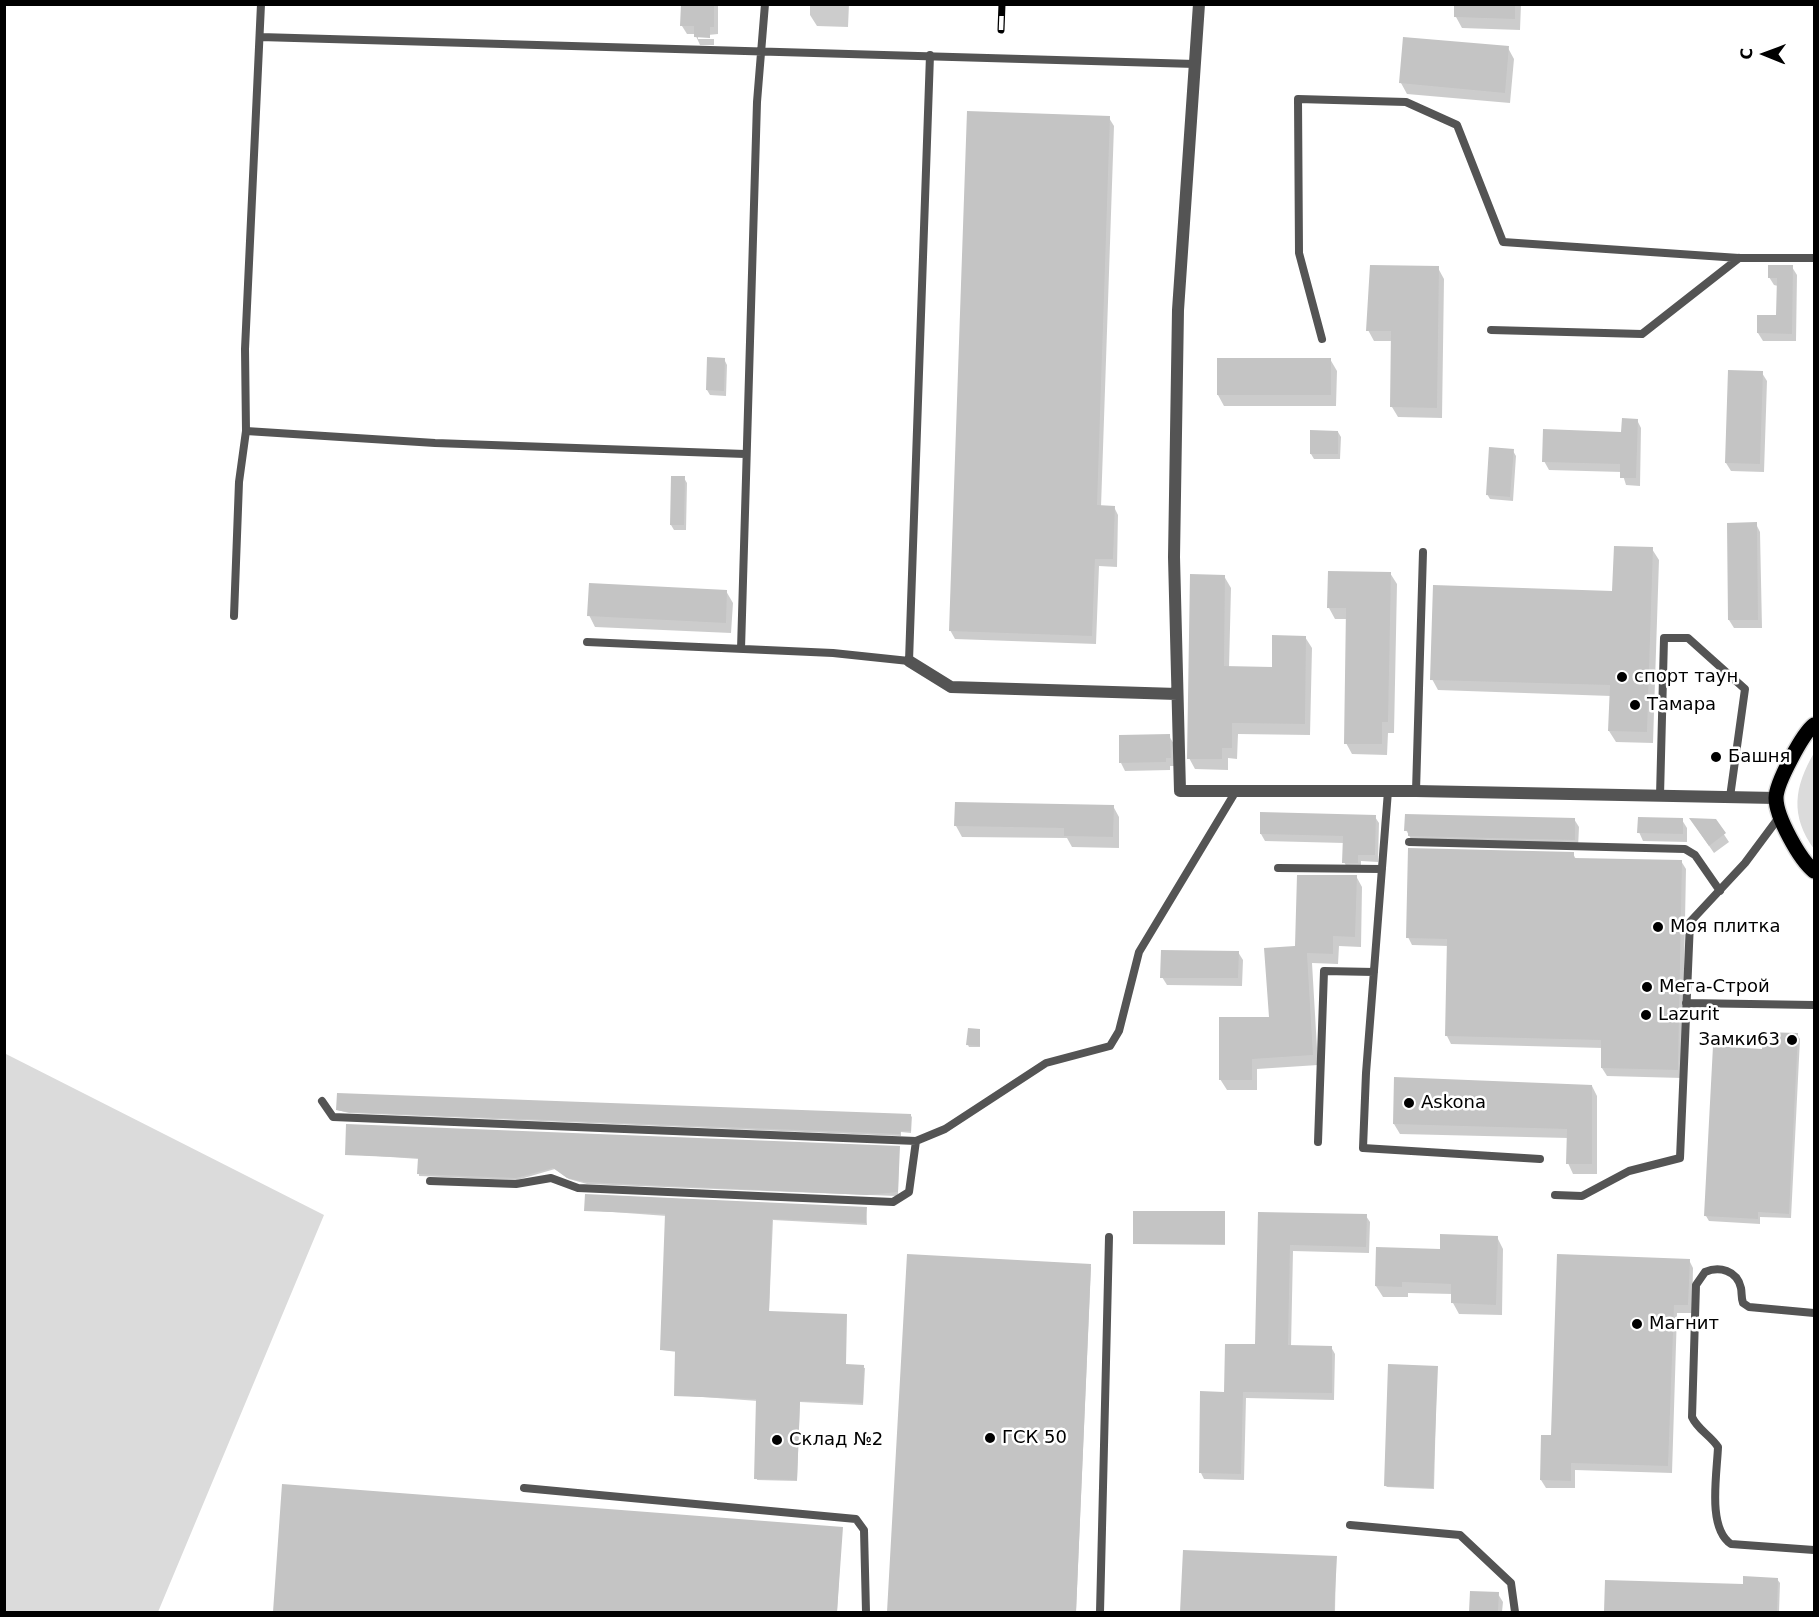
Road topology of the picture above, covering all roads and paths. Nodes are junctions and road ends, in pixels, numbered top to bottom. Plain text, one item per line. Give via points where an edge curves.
1 (261, 4) edge
2 (765, 4) edge
3 (1199, 4) edge
4 (260, 37) junction
5 (760, 50) junction
6 (930, 55) junction
7 (1195, 64) junction
8 (1739, 258) junction
9 (1815, 258) edge
10 (1491, 330) dead end
11 (1322, 339) dead end
12 (246, 432) junction
13 (745, 454) junction
14 (1423, 552) dead end
15 (234, 616) dead end
16 (587, 642) dead end
17 (741, 649) junction
18 (909, 661) junction
19 (1177, 694) junction
20 (1815, 725) edge
21 (1236, 791) junction
22 (1388, 791) junction
23 (1416, 791) junction
24 (1660, 796) junction
25 (1730, 797) junction
26 (1776, 798) junction
27 (1781, 814) junction
28 (1409, 842) dead end
29 (1278, 868) dead end
30 (1382, 869) junction
31 (1814, 871) edge
32 (1720, 891) junction
33 (1374, 972) junction
34 (1686, 1003) junction
35 (1815, 1005) edge
36 (322, 1101) dead end
37 (916, 1141) junction
38 (1318, 1142) dead end
39 (1540, 1159) dead end
40 (430, 1180) dead end
41 (1555, 1195) dead end
42 (1109, 1237) dead end
43 (1815, 1313) edge
44 (524, 1488) dead end
45 (1350, 1525) dead end
46 (1815, 1550) edge
47 (866, 1612) edge
48 (1100, 1612) edge
49 (1515, 1612) edge

1 - 4 lane
2 - 5 lane
3 - 7 street
4 - 5 lane
4 - 12 lane via 245,349
5 - 6 lane
5 - 13 lane
6 - 7 lane
6 - 18 lane
7 - 19 street via 1178,310 1174,557
8 - 9 lane
8 - 10 lane via 1642,334
8 - 11 lane via 1503,242 1457,125 1406,102 1298,99 1299,253
12 - 13 lane
12 - 15 lane via 239,482
13 - 17 lane
14 - 23 lane
16 - 17 lane
17 - 18 lane
18 - 19 street via 951,687
19 - 21 street via 1180,791
20 - 26 main road via 1790,759
21 - 22 street
21 - 37 lane via 1139,952 1119,1031 1110,1046 1046,1063 945,1130
22 - 23 street
22 - 30 lane
23 - 24 street
24 - 25 street
24 - 25 lane via 1664,638 1688,638 1745,689
25 - 26 street
26 - 27 main road
27 - 31 main road via 1787,834
27 - 32 lane
28 - 32 lane via 1685,849 1695,855
29 - 30 lane
30 - 33 lane
32 - 34 lane via 1690,922
33 - 38 lane via 1324,971
33 - 39 lane via 1364,1148
34 - 35 lane
34 - 41 lane via 1680,1158 1629,1171 1582,1196
36 - 37 lane via 333,1117
37 - 40 lane via 909,1192 893,1202 578,1188 551,1178 516,1184
42 - 48 lane
43 - 46 lane via 1749,1307 1743,1303 1733,1275 1719,1269 1705,1272 1696,1286 1692,1417 1697,1428 1718,1447 1716,1518 1723,1539 1731,1544
44 - 47 lane via 856,1519 864,1530
45 - 49 lane via 1460,1535 1511,1583

